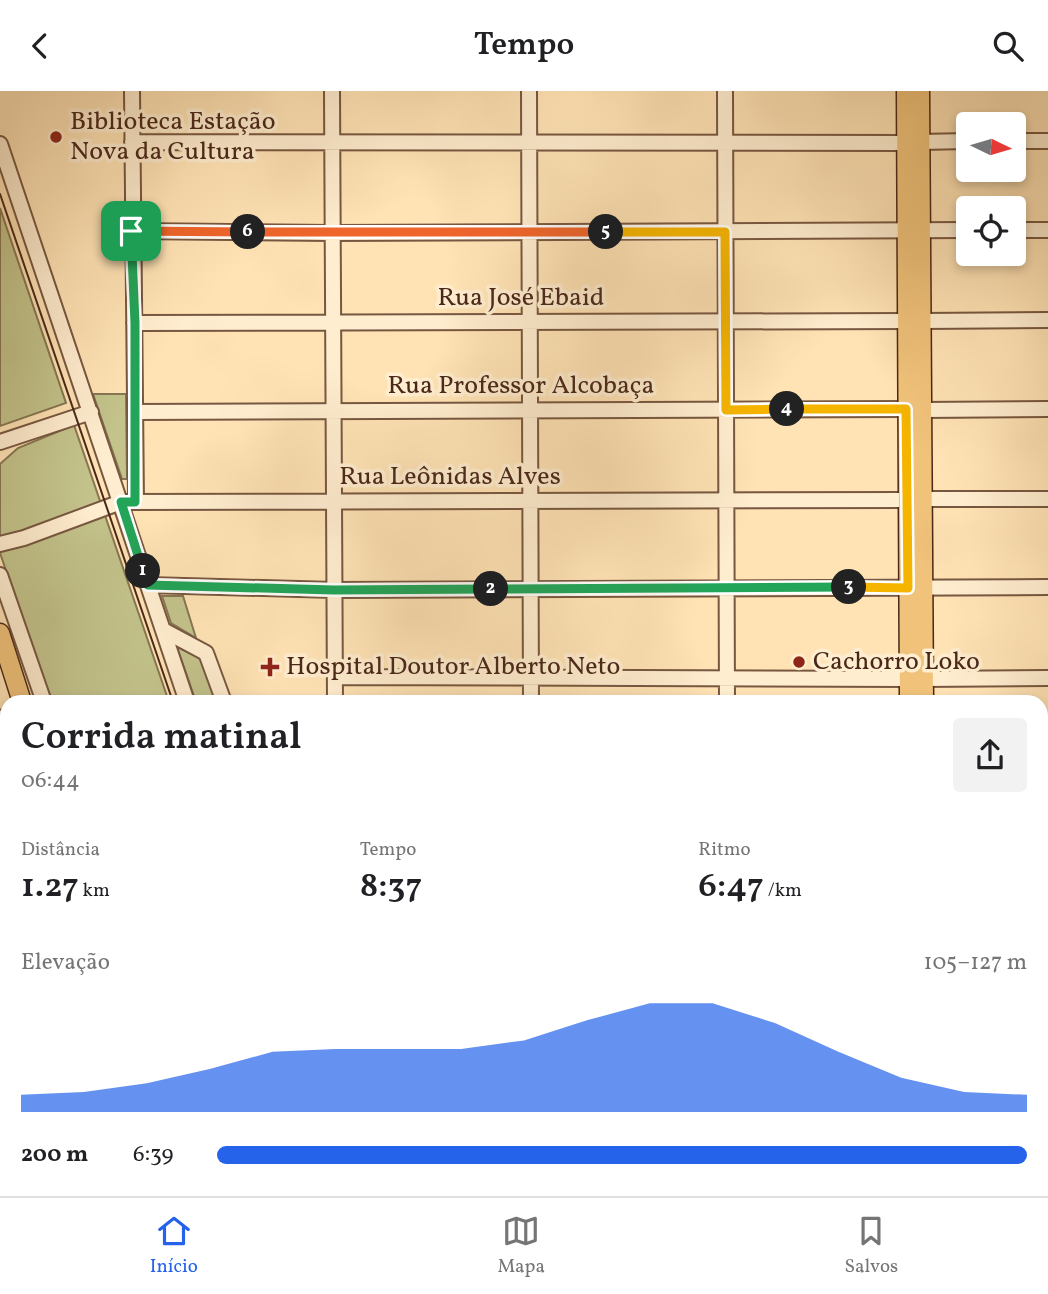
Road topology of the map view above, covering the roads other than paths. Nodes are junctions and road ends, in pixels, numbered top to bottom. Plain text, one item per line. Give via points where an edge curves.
1 (132, 91) edge
2 (332, 91) edge
3 (528, 91) edge
4 (725, 91) edge
5 (906, 91) edge
6 (920, 91) edge
7 (956, 141) edge
8 (1026, 141) edge
9 (1048, 141) edge
10 (131, 142) junction
11 (913, 142) junction
12 (332, 143) junction
13 (529, 143) junction
14 (725, 143) junction
15 (0, 144) edge
16 (956, 230) edge
17 (1026, 230) edge
18 (1048, 230) edge
19 (131, 231) junction
20 (914, 231) junction
21 (528, 232) junction
22 (725, 232) junction
23 (332, 233) junction
24 (1048, 320) edge
25 (726, 321) junction
26 (915, 321) junction
27 (530, 322) junction
28 (135, 323) junction
29 (333, 323) junction
30 (914, 409) junction
31 (1048, 409) edge
32 (726, 410) junction
33 (333, 411) junction
34 (530, 411) junction
35 (91, 412) junction
36 (135, 412) junction
37 (0, 442) edge
38 (1048, 499) edge
39 (915, 500) junction
40 (530, 501) junction
41 (726, 501) junction
42 (128, 502) junction
43 (334, 502) junction
44 (0, 544) edge
45 (0, 575) edge
46 (148, 585) junction
47 (728, 587) junction
48 (1048, 587) edge
49 (916, 588) junction
50 (530, 589) junction
51 (334, 590) junction
52 (163, 630) junction
53 (0, 633) edge
54 (335, 677) junction
55 (531, 678) junction
56 (1048, 678) edge
57 (727, 679) junction
58 (916, 679) junction
59 (20, 695) edge
60 (42, 695) edge
61 (185, 695) edge
62 (221, 695) edge
63 (335, 695) edge
64 (531, 695) edge
65 (727, 695) edge
66 (911, 695) edge
67 (922, 695) edge

1 - 10 street
2 - 12 street
3 - 13 street
4 - 14 street
5 - 11 main road
6 - 11 main road
7 - 11 street
8 - 9 street
10 - 12 street
10 - 19 street
11 - 14 street
11 - 20 main road
12 - 13 street
12 - 23 street
13 - 14 street
13 - 21 street
14 - 22 street
15 - 35 street
16 - 20 street
17 - 18 street
19 - 23 street
19 - 28 street
20 - 22 street
20 - 26 main road
21 - 22 street
21 - 23 street
21 - 27 street
22 - 25 street
23 - 29 street
24 - 26 street, Rua José Ebaid
25 - 26 street, Rua José Ebaid
25 - 27 street, Rua José Ebaid
25 - 32 street
26 - 30 main road
27 - 29 street, Rua José Ebaid
27 - 34 street
28 - 29 street, Rua José Ebaid
28 - 36 street
29 - 33 street
30 - 31 street, Rua Professor Alcobaça
30 - 32 street, Rua Professor Alcobaça
30 - 39 main road
32 - 34 street, Rua Professor Alcobaça
32 - 41 street
33 - 34 street, Rua Professor Alcobaça
33 - 36 street, Rua Professor Alcobaça
33 - 43 street
34 - 40 street
35 - 37 street
35 - 42 street
36 - 42 street
38 - 39 street, Rua Leônidas Alves
39 - 41 street, Rua Leônidas Alves
39 - 49 main road
40 - 41 street, Rua Leônidas Alves
40 - 43 street, Rua Leônidas Alves
40 - 50 street
41 - 47 street
42 - 43 street, Rua Leônidas Alves
42 - 44 street, Rua Leônidas Alves
42 - 46 street
43 - 51 street
45 - 60 street
46 - 51 street
46 - 52 street
47 - 49 street
47 - 50 street
47 - 57 street
48 - 49 street
49 - 58 main road
50 - 51 street
50 - 55 street
51 - 54 street
52 - 61 street
52 - 62 street via 206,653
53 - 59 main road
54 - 55 street
54 - 63 street
55 - 57 street
55 - 64 street
56 - 58 street
57 - 58 street
57 - 65 street
58 - 66 main road
58 - 67 main road

